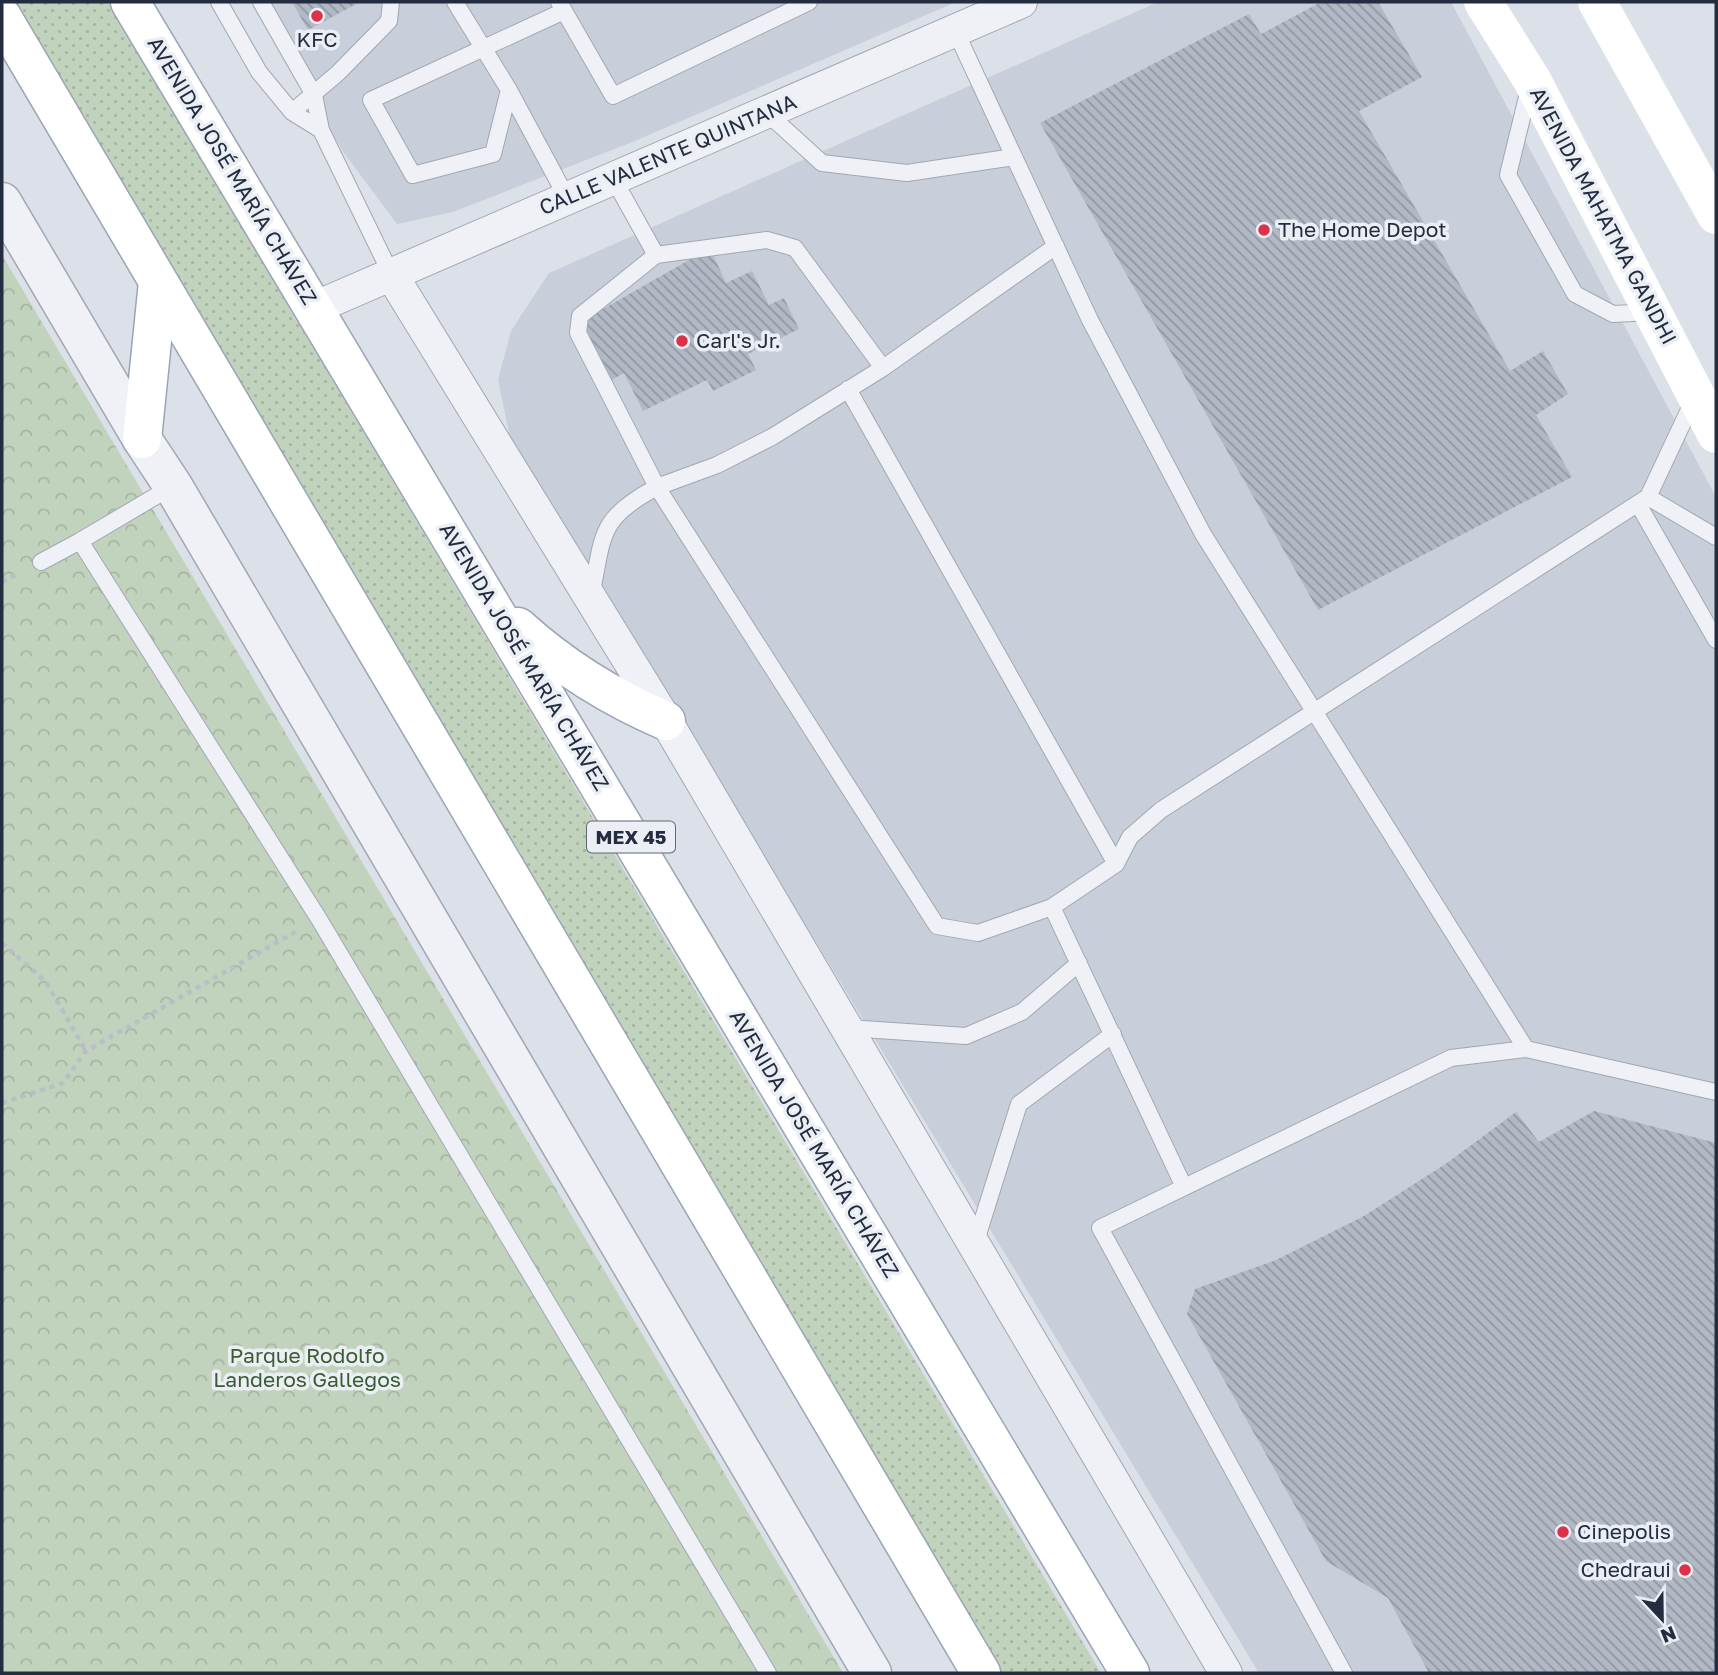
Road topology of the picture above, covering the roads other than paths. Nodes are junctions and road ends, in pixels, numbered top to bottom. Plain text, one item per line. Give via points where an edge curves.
1 (130, 2) edge
2 (219, 2) edge
3 (261, 2) edge
4 (391, 2) edge
5 (455, 2) edge
6 (809, 2) edge
7 (1021, 2) edge
8 (1483, 2) edge
9 (1597, 2) edge
10 (561, 6) edge
11 (2, 17) edge
12 (955, 30) junction
13 (484, 48) junction
14 (1532, 80) junction
15 (509, 90) junction
16 (314, 95) junction
17 (292, 112) junction
18 (766, 112) junction
19 (321, 130) junction
20 (1014, 157) junction
21 (613, 178) junction
22 (567, 198) junction
23 (2, 202) edge
24 (1716, 215) edge
25 (1056, 246) junction
26 (656, 255) junction
27 (391, 274) junction
28 (158, 282) junction
29 (314, 308) junction
30 (1654, 312) junction
31 (883, 368) junction
32 (848, 389) junction
33 (1696, 394) junction
34 (1716, 434) edge
35 (142, 439) junction
36 (173, 486) junction
37 (657, 487) junction
38 (1643, 500) junction
39 (1716, 537) edge
40 (80, 541) junction
41 (41, 562) dead end
42 (484, 590) junction
43 (591, 599) junction
44 (1716, 640) edge
45 (1314, 712) junction
46 (666, 721) junction
47 (1116, 864) junction
48 (1052, 907) junction
49 (1079, 963) junction
50 (848, 1028) junction
51 (1113, 1034) junction
52 (1526, 1049) junction
53 (1716, 1092) edge
54 (1184, 1187) junction
55 (975, 1244) junction
56 (768, 1673) edge
57 (873, 1673) edge
58 (981, 1673) edge
59 (1130, 1673) edge
60 (1226, 1673) edge
61 (1344, 1673) edge

1 - 29 main road, AVENIDA JOSÉ MARÍA CHÁVEZ / MEX 45
2 - 17 lane via 259,72
3 - 16 lane
4 - 16 lane via 389,21
5 - 13 lane
6 - 10 lane via 613,96
7 - 12 street, CALLE VALENTE QUINTANA
8 - 14 main road, AVENIDA MAHATMA GANDHI
9 - 24 main road
10 - 13 lane
11 - 28 main road
12 - 18 street, CALLE VALENTE QUINTANA
12 - 20 lane
13 - 15 lane
13 - 15 lane via 371,100 413,175 493,154
14 - 30 main road, AVENIDA MAHATMA GANDHI
14 - 30 lane via 1508,175 1575,294 1613,314
15 - 22 lane
16 - 17 lane
16 - 19 lane
17 - 19 lane
18 - 20 lane via 822,163 907,173
18 - 21 street, CALLE VALENTE QUINTANA
19 - 27 lane
20 - 25 lane
21 - 22 street, CALLE VALENTE QUINTANA
21 - 26 lane
22 - 27 street, CALLE VALENTE QUINTANA
23 - 35 street
25 - 31 lane
25 - 45 lane via 1203,534
26 - 31 lane via 767,240 795,247
26 - 37 lane via 580,316 578,332
27 - 29 street, CALLE VALENTE QUINTANA
27 - 43 street
28 - 35 main road
28 - 58 main road
29 - 42 main road, AVENIDA JOSÉ MARÍA CHÁVEZ / MEX 45
30 - 33 main road, AVENIDA MAHATMA GANDHI
31 - 32 lane
32 - 37 lane via 772,437
32 - 47 lane
33 - 34 main road, AVENIDA MAHATMA GANDHI
33 - 38 lane
35 - 36 street
36 - 40 lane
36 - 57 street
37 - 43 lane via 629,502 606,525
37 - 48 lane via 937,926 978,933
38 - 39 lane
38 - 44 lane
38 - 45 lane
40 - 41 lane
40 - 56 lane via 319,919
42 - 46 main road via 511,621 573,672
42 - 59 main road, AVENIDA JOSÉ MARÍA CHÁVEZ / MEX 45
43 - 46 street
45 - 47 lane via 1161,810 1130,837
45 - 52 lane
46 - 50 street
47 - 48 lane
48 - 49 lane
49 - 50 lane via 1022,1012 966,1036
49 - 51 lane
50 - 55 street
51 - 54 lane
51 - 55 lane via 1019,1104
52 - 53 lane
52 - 54 lane via 1451,1058
54 - 61 lane via 1100,1228
55 - 60 street

